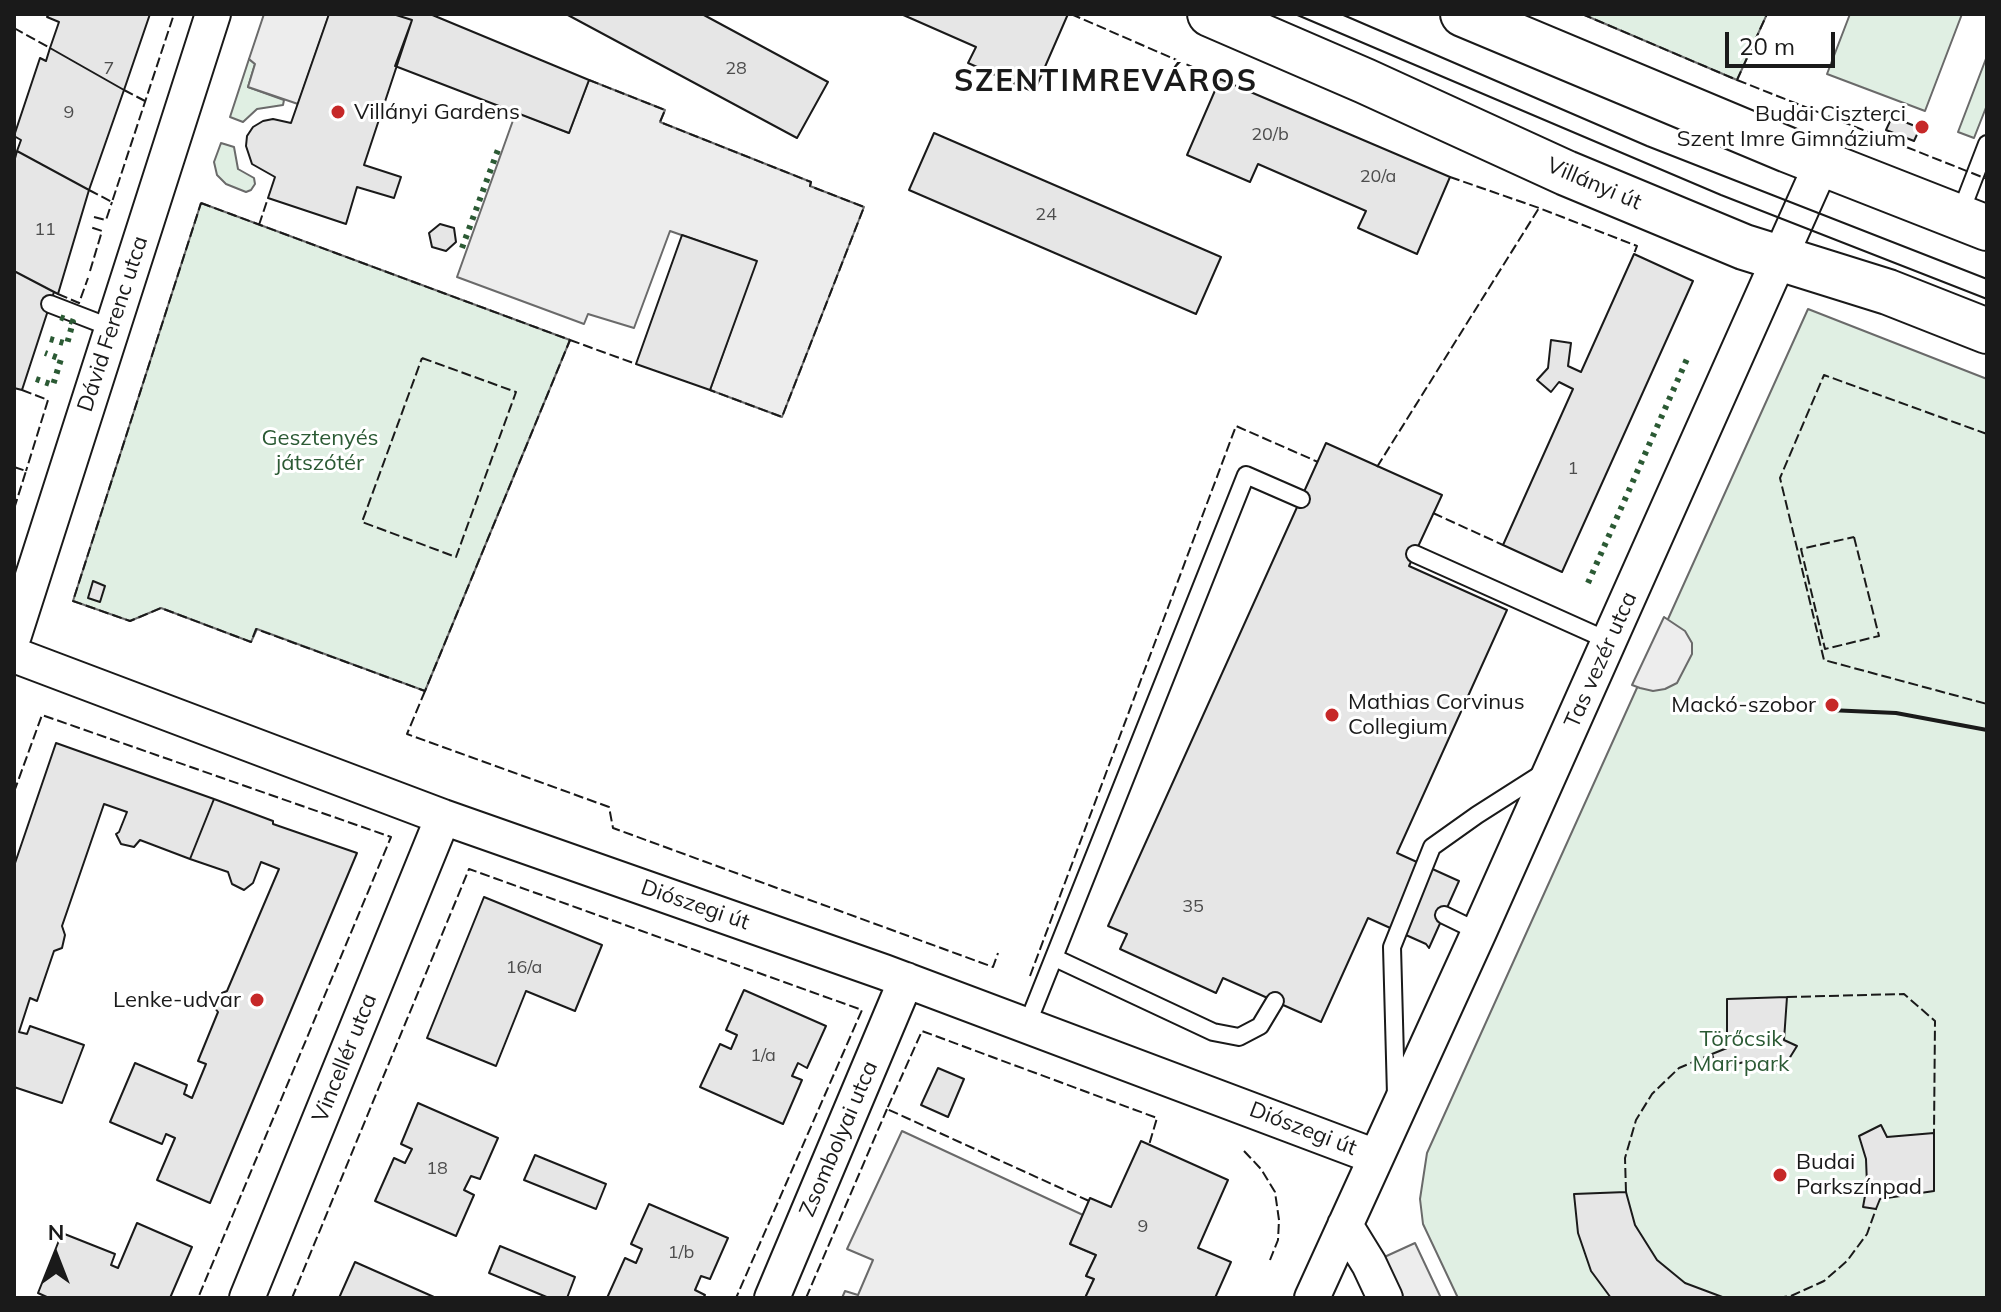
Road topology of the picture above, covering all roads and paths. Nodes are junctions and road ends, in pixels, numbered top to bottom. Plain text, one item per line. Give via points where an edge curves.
1 (213, 14) edge
2 (1210, 14) edge
3 (1463, 14) edge
4 (1987, 144) edge
5 (1822, 163) junction
6 (1973, 222) edge
7 (1781, 259) junction
8 (50, 304) dead end
9 (112, 328) junction
10 (1987, 331) edge
11 (1301, 499) dead end
12 (1415, 554) dead end
13 (14, 635) edge
14 (1609, 641) junction
15 (14, 655) edge
16 (1554, 766) junction
17 (443, 817) junction
18 (1444, 915) dead end
19 (1479, 932) junction
20 (1055, 958) junction
21 (906, 980) junction
22 (1275, 1001) dead end
23 (1027, 1025) junction
24 (1396, 1114) junction
25 (1376, 1157) junction
26 (1345, 1225) junction
27 (247, 1298) edge
28 (772, 1298) edge
29 (1312, 1298) edge
30 (1385, 1298) edge

1 - 9 street, Dávid Ferenc utca
2 - 7 street, Villányi út via 1566,173
3 - 5 street
4 - 6 lane
5 - 6 street
5 - 7 street, Tas vezér utca
7 - 10 street, Villányi út via 1888,292
7 - 14 street, Tas vezér utca
8 - 9 lane
9 - 13 street, Dávid Ferenc utca
11 - 20 lane via 1246,475
12 - 14 lane
14 - 16 street, Tas vezér utca
15 - 17 street, Diószegi út
16 - 19 street, Tas vezér utca
16 - 24 lane via 1432,847 1392,947
17 - 21 street, Diószegi út
17 - 27 street, Vincellér utca
18 - 19 lane
19 - 24 street, Tas vezér utca
20 - 22 lane via 1213,1032 1239,1037 1260,1026
20 - 23 lane
21 - 23 street, Diószegi út
21 - 28 street, Zsombolyai utca
23 - 25 street, Diószegi út
24 - 25 street, Tas vezér utca
25 - 26 street, Tas vezér utca
26 - 29 street
26 - 30 street

